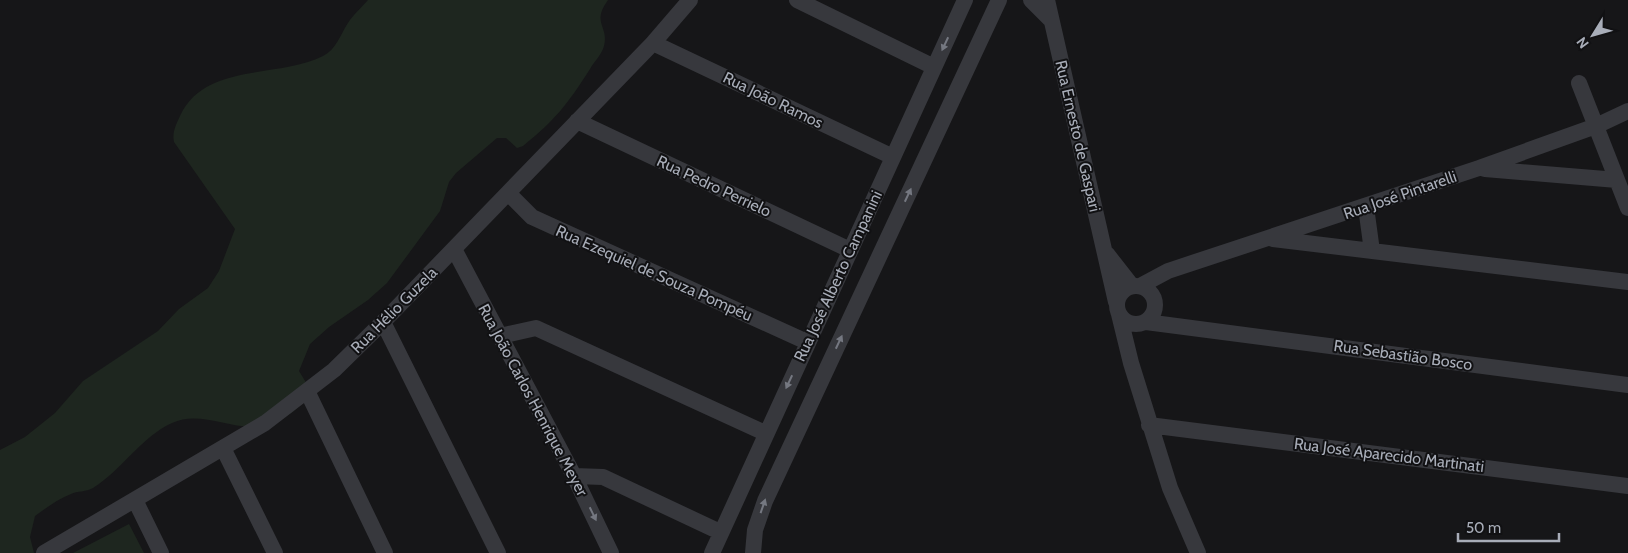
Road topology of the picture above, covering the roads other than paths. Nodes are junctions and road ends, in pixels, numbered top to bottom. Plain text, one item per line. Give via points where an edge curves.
1 (690, 0) edge
2 (797, 0) edge
3 (965, 0) edge
4 (999, 0) edge
5 (1031, 0) edge
6 (1047, 0) edge
7 (1052, 21) junction
8 (653, 43) junction
9 (934, 67) junction
10 (1579, 83) dead end
11 (1628, 111) edge
12 (577, 121) junction
13 (1596, 126) junction
14 (893, 157) junction
15 (1479, 168) junction
16 (1617, 180) junction
17 (508, 193) junction
18 (1366, 207) junction
19 (1628, 208) edge
20 (1268, 238) junction
21 (454, 249) junction
22 (850, 250) junction
23 (1104, 251) junction
24 (1372, 251) junction
25 (1628, 282) edge
26 (1141, 289) junction
27 (1118, 308) junction
28 (1146, 320) junction
29 (384, 322) junction
30 (500, 336) junction
31 (807, 342) junction
32 (1131, 363) junction
33 (1628, 385) edge
34 (307, 391) junction
35 (1149, 424) junction
36 (765, 433) junction
37 (223, 448) junction
38 (574, 476) junction
39 (1628, 486) edge
40 (135, 500) junction
41 (720, 532) junction
42 (44, 553) edge
43 (161, 553) edge
44 (275, 553) edge
45 (385, 553) edge
46 (498, 553) edge
47 (611, 553) edge
48 (712, 553) edge
49 (753, 553) edge
50 (1198, 553) edge

1 - 8 street, Rua Hélio Guzela
2 - 9 street
3 -> 9 street, Rua José Alberto Campanini
49 -> 4 street, Rua José Alberto Campanini via 755,530 765,500
5 - 7 street
6 - 7 street, Rua Ernesto de Gaspari
7 - 23 street, Rua Ernesto de Gaspari
8 - 12 street, Rua Hélio Guzela
8 - 14 street, Rua João Ramos
9 - 14 street, Rua José Alberto Campanini
10 - 13 street
11 - 13 street, Rua José Pintarelli
12 - 17 street, Rua Hélio Guzela
12 - 22 street, Rua Pedro Perrielo
13 - 15 street, Rua José Pintarelli
13 - 16 street
14 - 22 street, Rua José Alberto Campanini
15 - 16 street
15 - 18 street, Rua José Pintarelli
16 - 19 street
17 - 21 street, Rua Hélio Guzela
17 - 31 street, Rua Ezequiel de Souza Pompéu via 532,217
18 - 20 street, Rua José Pintarelli
18 - 24 street
20 - 24 street
20 - 26 street, Rua José Pintarelli via 1168,271
21 - 29 street, Rua Hélio Guzela
21 - 30 street, Rua João Carlos Henrique Meyer
22 - 31 street, Rua José Alberto Campanini
23 - 26 street, Rua Ernesto de Gaspari
23 - 27 street, Rua Ernesto de Gaspari
24 - 25 street
26 - 27 street via 1122,292
26 - 28 street via 1155,304
27 - 28 street via 1127,322
27 - 32 street, Rua Ernesto de Gaspari
28 - 32 street, Rua Ernesto de Gaspari
28 - 33 street, Rua Sebastião Bosco
29 - 34 street, Rua Hélio Guzela
29 - 46 street
30 - 36 street via 536,328
30 - 38 street, Rua João Carlos Henrique Meyer
31 -> 36 street, Rua José Alberto Campanini
32 - 35 street, Rua Ernesto de Gaspari
34 - 37 street, Rua Hélio Guzela via 265,423
34 - 45 street
35 - 39 street, Rua José Aparecido Martinati
35 - 50 street, Rua Ernesto de Gaspari via 1170,488
36 - 41 street, Rua José Alberto Campanini
37 - 40 street, Rua Hélio Guzela
37 - 44 street
38 - 41 street via 603,477
38 -> 47 street, Rua João Carlos Henrique Meyer
40 - 42 street, Rua Hélio Guzela
40 - 43 street
41 - 48 street, Rua José Alberto Campanini

